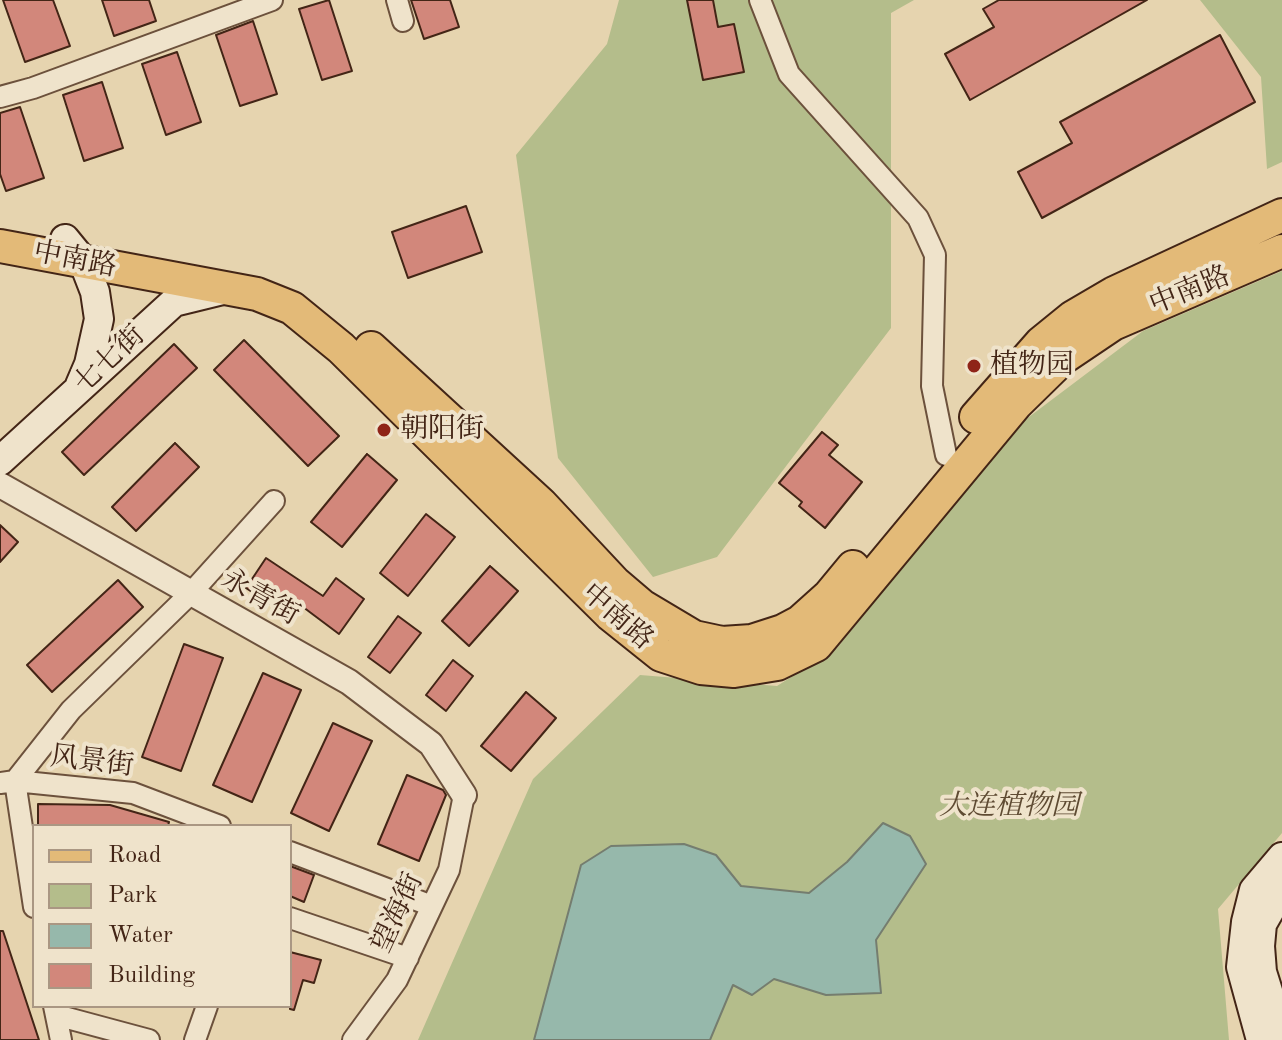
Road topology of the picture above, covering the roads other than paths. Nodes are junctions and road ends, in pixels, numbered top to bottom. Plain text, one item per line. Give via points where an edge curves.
1 (272, 0) edge
2 (397, 0) edge
3 (760, 0) edge
4 (403, 21) dead end
5 (0, 97) edge
6 (1282, 215) edge
7 (0, 228) edge
8 (0, 246) edge
9 (74, 250) junction
10 (1282, 254) edge
11 (235, 289) junction
12 (78, 389) junction
13 (946, 455) junction
14 (0, 461) edge
15 (0, 485) edge
16 (274, 501) dead end
17 (191, 593) junction
18 (8, 782) edge
19 (464, 795) joint
20 (215, 824) edge
21 (292, 853) edge
22 (29, 855) edge
23 (1282, 857) edge
24 (32, 886) edge
25 (1282, 889) edge
26 (432, 906) junction
27 (292, 919) edge
28 (408, 958) junction
29 (206, 1008) edge
30 (55, 1010) edge
31 (1282, 1036) edge
32 (61, 1040) edge
33 (149, 1040) edge
34 (195, 1040) edge
35 (353, 1040) edge
36 (1261, 1040) edge

1 - 5 street
2 - 4 street
3 - 13 street via 789,74 918,218 935,255 932,386
6 - 13 main road via 1073,317 1041,343
7 - 9 main road
8 - 9 main road, 中南路
9 - 11 main road, 中南路
9 - 12 main road via 95,292 99,319
9 - 13 main road via 271,278 320,303 541,504 615,583 694,637 722,643 752,641 800,622 829,596
10 - 11 main road, 中南路 via 1113,324 1064,357 1016,404 816,645 777,664 734,671 701,668 661,655 611,615 320,330 292,308
11 - 12 main road, 七七街 via 174,302
12 - 14 main road, 七七街
15 - 17 street, 永青街
16 - 17 street
17 - 18 street via 71,710
17 - 19 street, 永青街 via 349,682 431,744
18 - 20 street, 风景街 via 133,793
18 - 22 street
19 - 26 street, 望海街 via 449,870
21 - 26 street
22 - 24 street
23 - 36 main road via 1254,890 1246,922 1241,967
25 - 31 main road via 1262,924 1260,946 1262,972
26 - 28 street, 望海街
27 - 28 street
28 - 35 street, 望海街
29 - 34 street
30 - 32 street
30 - 33 street

